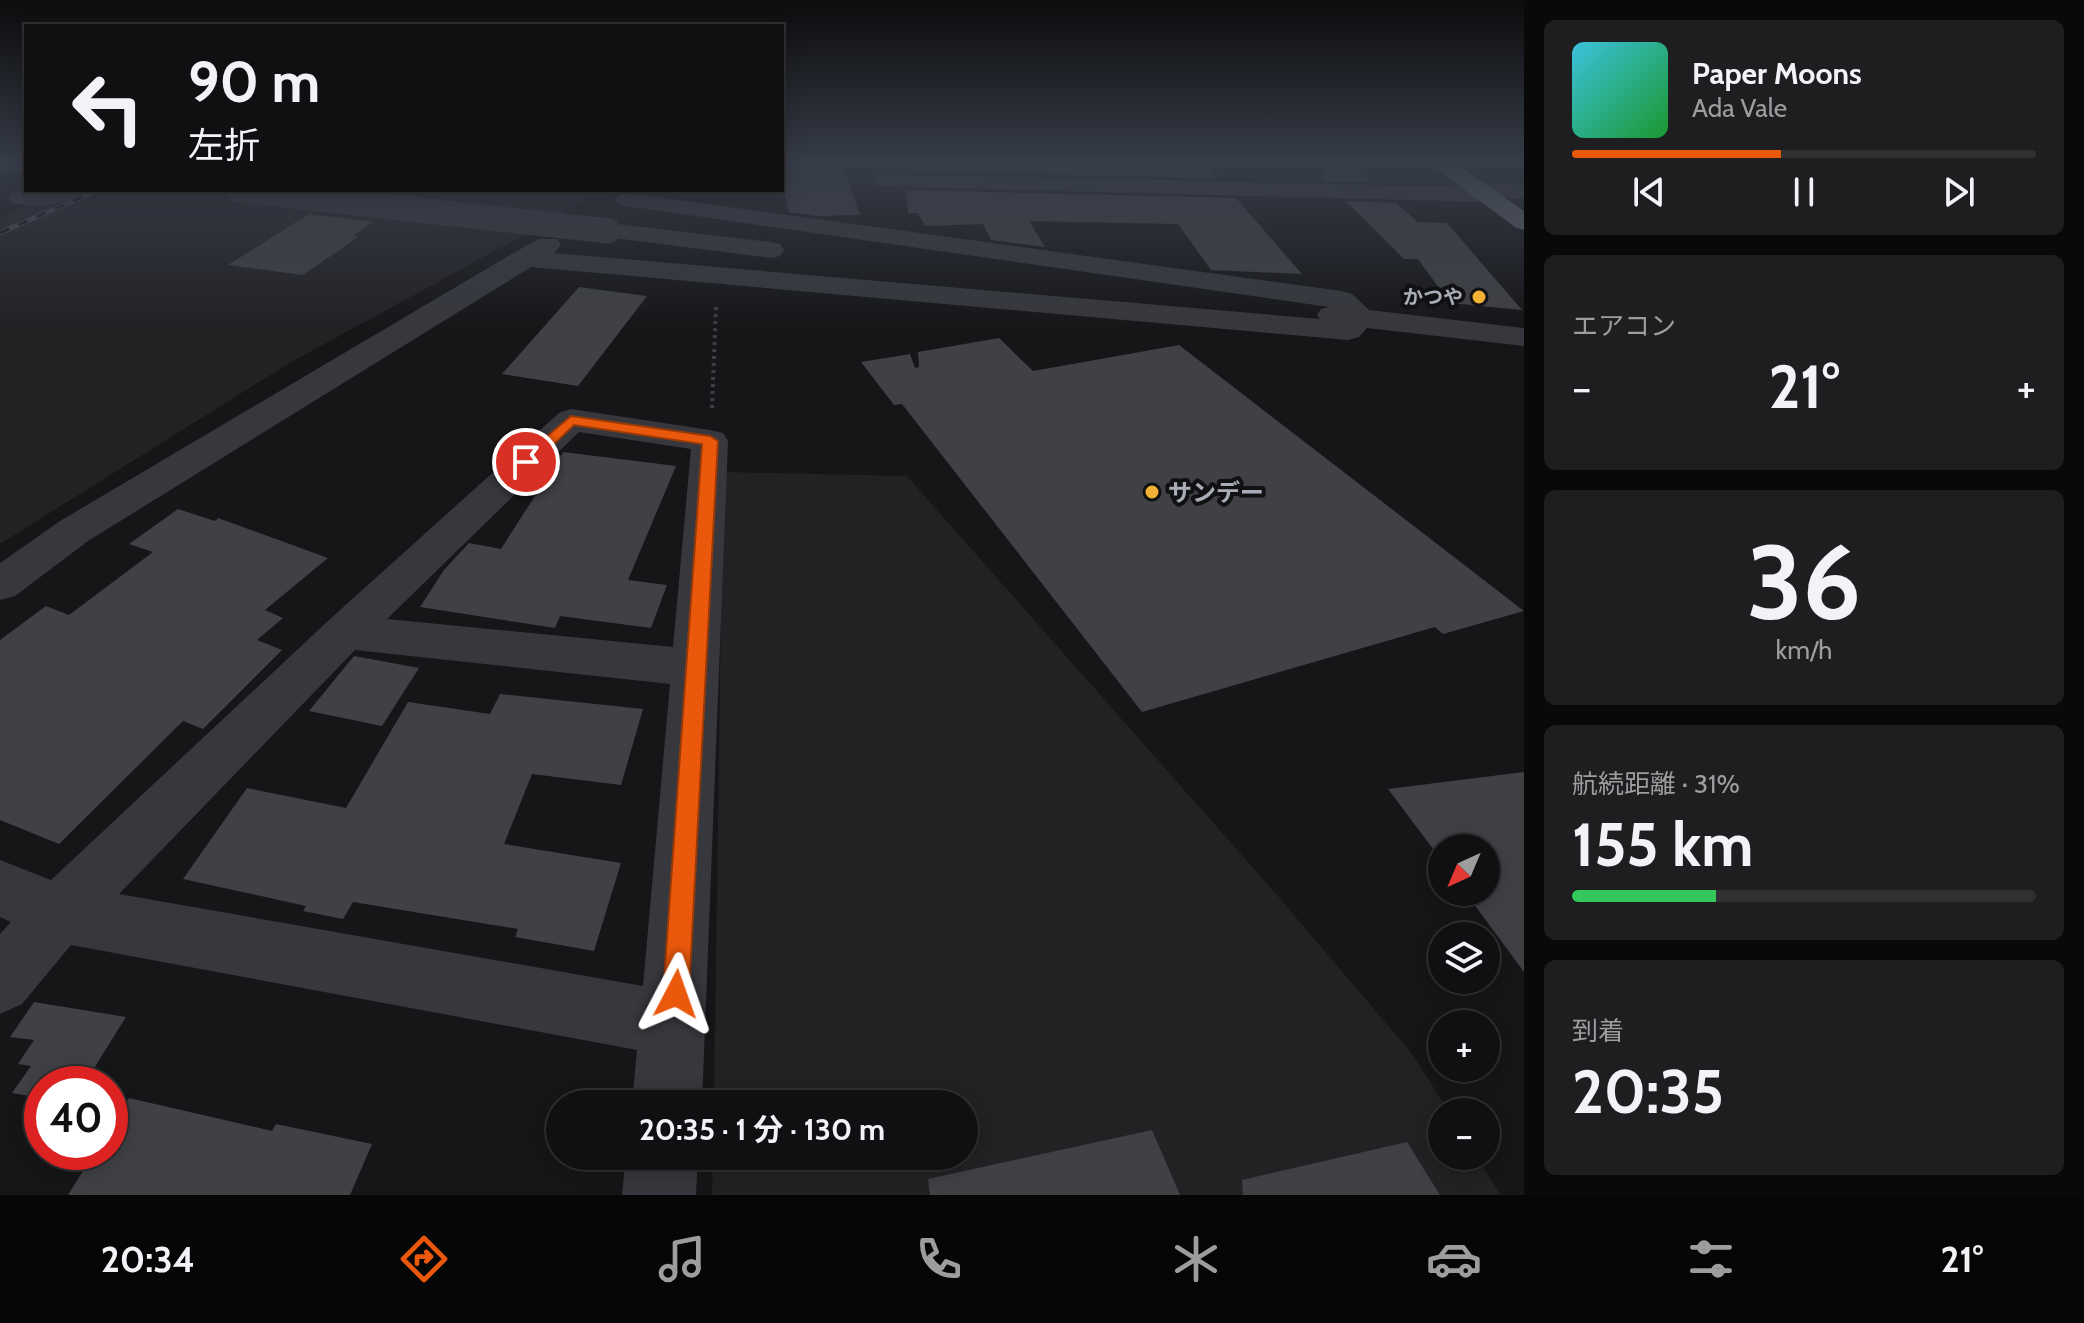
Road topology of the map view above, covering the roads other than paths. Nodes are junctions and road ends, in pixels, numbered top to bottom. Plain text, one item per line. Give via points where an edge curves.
1 (480, 217) edge
2 (598, 217) edge
3 (861, 217) edge
4 (903, 217) edge
5 (905, 221) junction
6 (797, 252) dead end
7 (524, 258) junction
8 (860, 260) dead end
9 (1360, 318) junction
10 (1524, 337) edge
11 (0, 585) edge
12 (345, 632) junction
13 (696, 668) junction
14 (0, 888) edge
15 (59, 913) junction
16 (0, 982) edge
17 (674, 1024) junction
18 (668, 1090) edge
19 (661, 1170) edge
20 (659, 1195) edge

1 - 6 street, bridge
2 - 7 street
3 - 5 street
4 - 5 street
5 - 9 street via 1342,300
7 - 9 street via 1348,331
7 - 11 street via 87,523
8 - 9 street
9 - 10 street
12 - 13 street
12 - 13 street via 571,420 710,441
12 - 15 street
13 - 17 street
14 - 15 street
15 - 16 street
15 - 17 street
17 - 18 street
19 - 20 street

